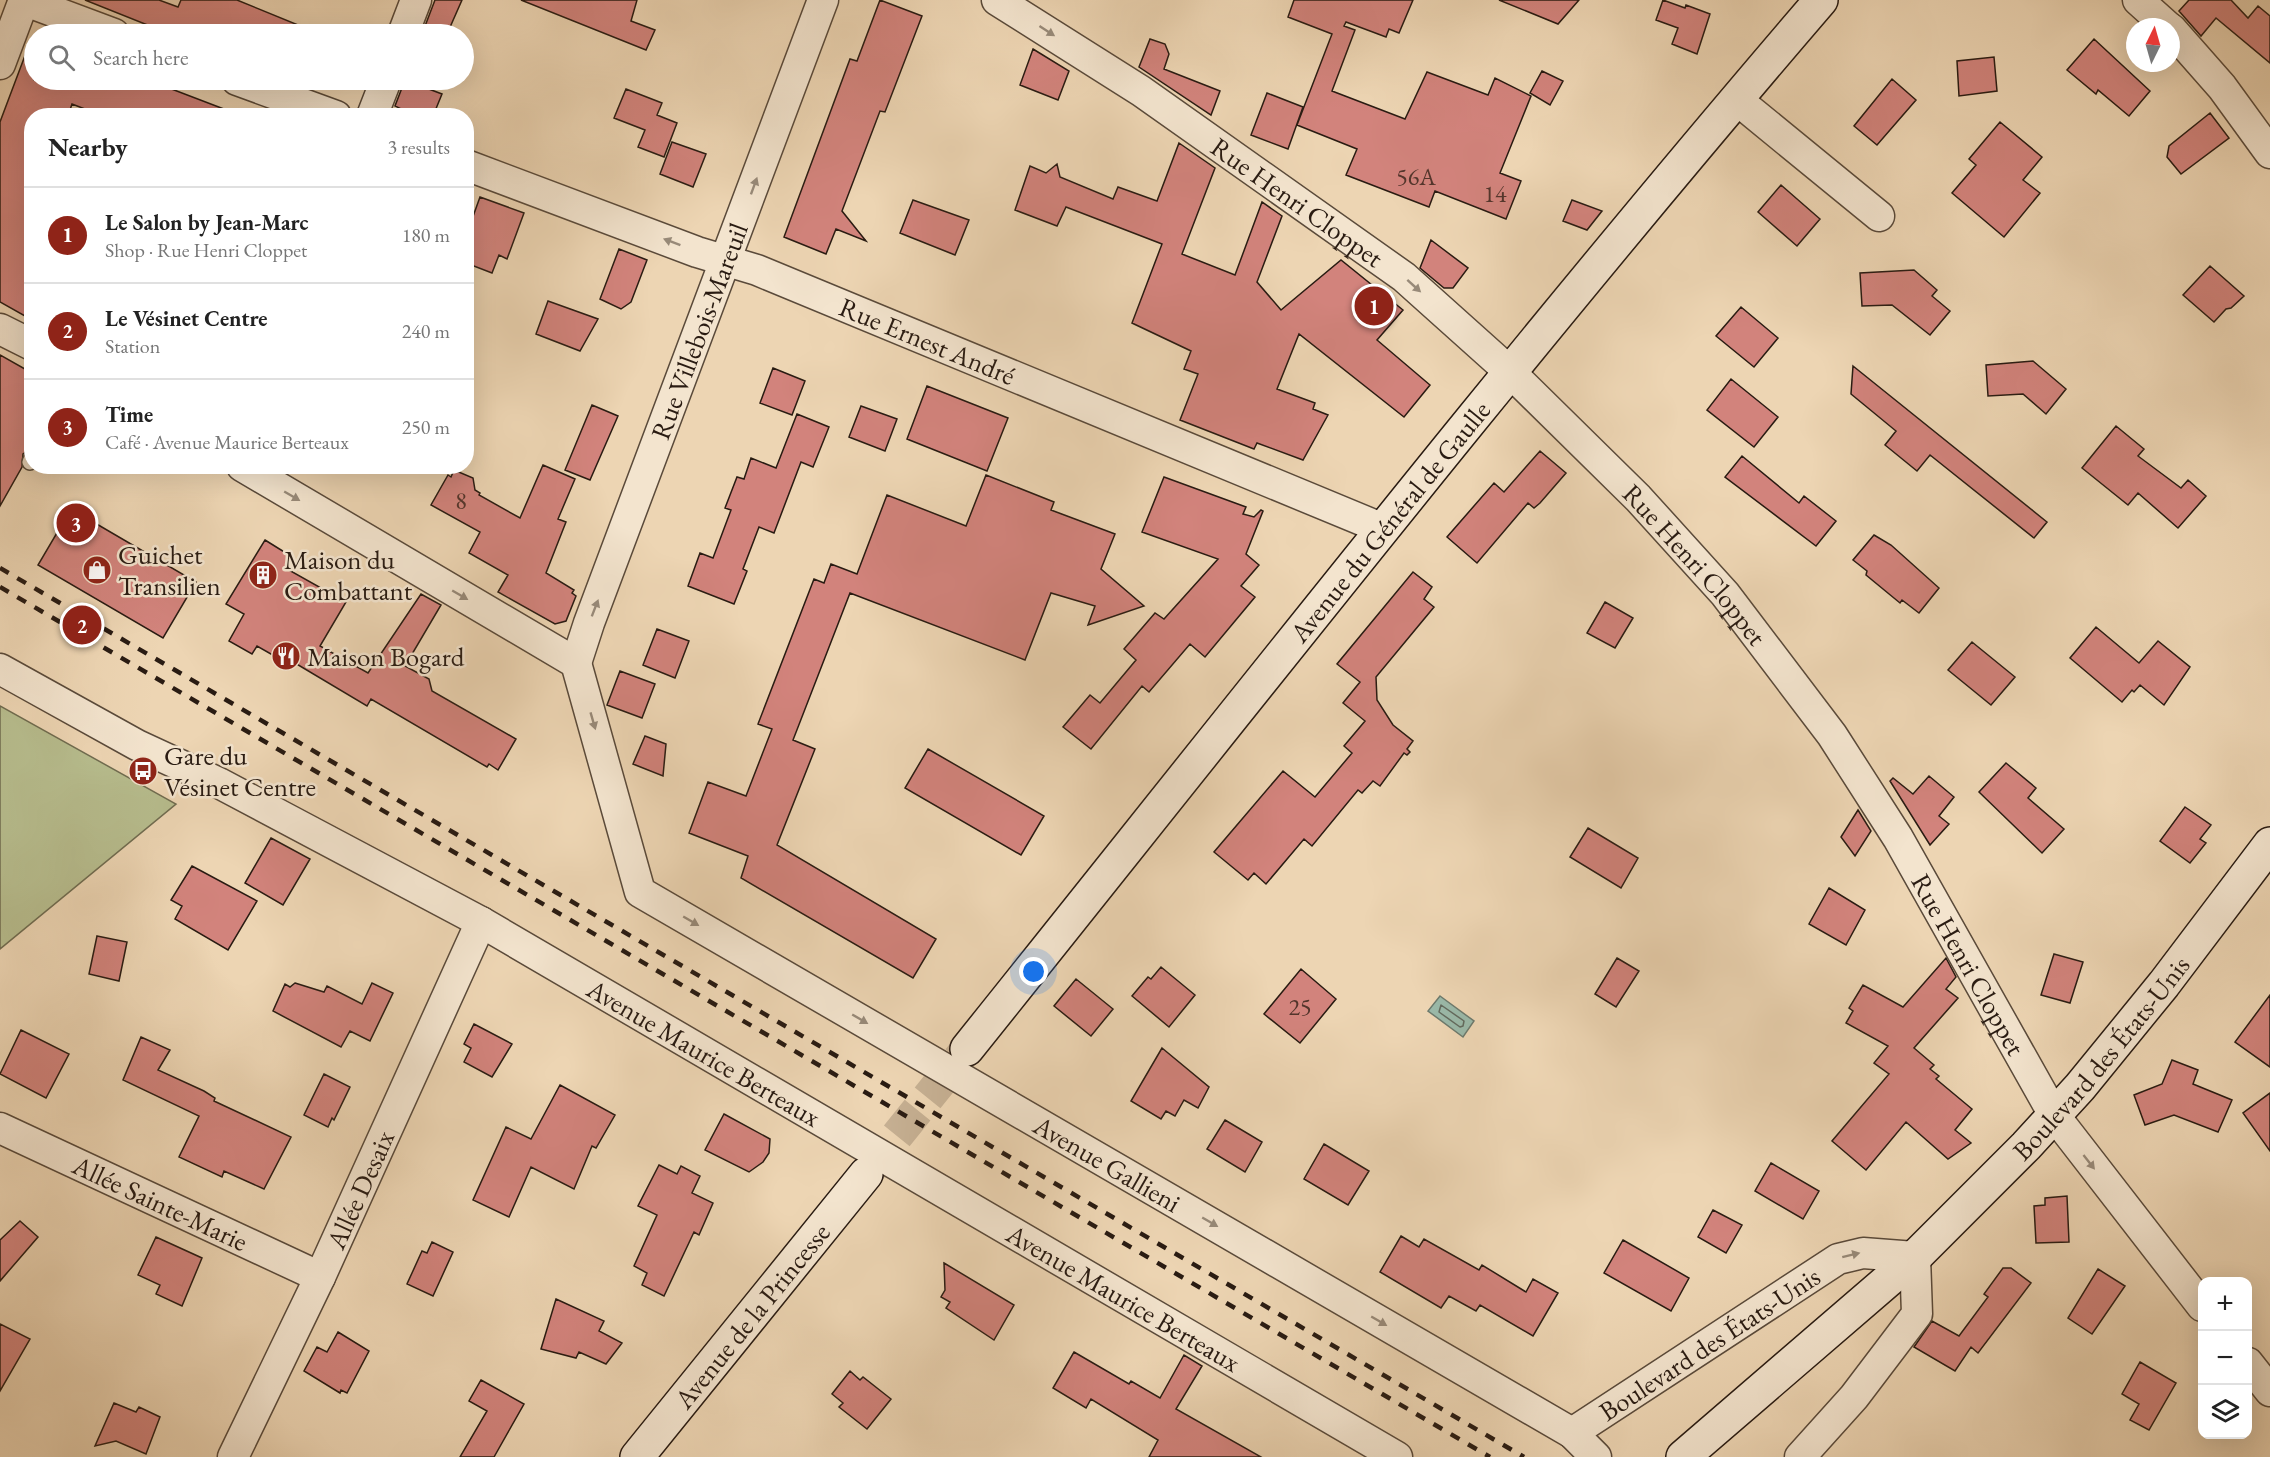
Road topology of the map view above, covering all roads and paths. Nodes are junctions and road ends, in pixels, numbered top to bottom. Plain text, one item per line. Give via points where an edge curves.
1 (24, 0) edge
2 (416, 0) edge
3 (823, 0) edge
4 (997, 0) edge
5 (1821, 0) edge
6 (2138, 0) edge
7 (2159, 18) edge
8 (88, 24) edge
9 (407, 24) edge
10 (2180, 39) edge
11 (0, 64) edge
12 (264, 90) edge
13 (382, 90) edge
14 (1736, 99) junction
15 (314, 108) edge
16 (375, 108) edge
17 (2270, 153) edge
18 (474, 168) edge
19 (1879, 216) dead end
20 (727, 261) junction
21 (0, 329) edge
22 (24, 341) edge
23 (1510, 372) junction
24 (256, 474) edge
25 (1381, 528) junction
26 (576, 663) junction
27 (0, 669) edge
28 (2270, 844) edge
29 (481, 922) junction
30 (967, 1049) tunnel mouth
31 (2054, 1115) junction
32 (0, 1128) edge
33 (866, 1174) tunnel mouth
34 (1915, 1257) junction
35 (320, 1277) junction
36 (2198, 1301) edge
37 (2252, 1369) edge
38 (2270, 1391) edge
39 (1572, 1433) junction
40 (232, 1457) edge
41 (637, 1457) edge
42 (1397, 1457) edge
43 (1596, 1457) edge
44 (1683, 1457) edge
45 (1800, 1457) edge

1 - 8 street
1 - 11 street
2 - 9 street
20 -> 3 street, Rue Villebois-Mareuil
4 -> 23 street, Rue Henri Cloppet via 1142,91 1264,176 1404,278
5 - 14 street, Avenue du Général de Gaulle
6 - 7 street
10 - 17 street via 2222,87
12 - 15 street
13 - 16 street
14 - 19 street
14 - 23 street, Avenue du Général de Gaulle
20 -> 18 street, Rue Ernest André
20 - 25 street, Rue Ernest André via 757,270
26 -> 20 street, Rue Villebois-Mareuil
21 - 22 street
23 - 25 street, Avenue du Général de Gaulle
23 - 31 street, Rue Henri Cloppet via 1638,498 1717,585 1832,735 1904,848
24 -> 26 street
25 - 30 street, Avenue du Général de Gaulle
26 -> 39 street, Avenue Gallieni via 640,892
27 - 29 street, Avenue Maurice Berteaux via 128,741 219,783
28 - 31 street, Boulevard des États-Unis via 2164,984
29 - 35 street, Allée Desaix
29 - 42 street, Avenue Maurice Berteaux
31 - 34 street, Boulevard des États-Unis
31 -> 36 street, Rue Henri Cloppet
32 - 35 street, Allée Sainte-Marie
33 - 41 street, Avenue de la Princesse
39 -> 34 street, Boulevard des États-Unis via 1838,1259 1863,1253
34 - 44 street, Boulevard des États-Unis
34 - 45 street via 1917,1314 1854,1397
35 - 40 street, Allée Desaix
37 - 38 street
39 - 43 street, Boulevard des États-Unis

